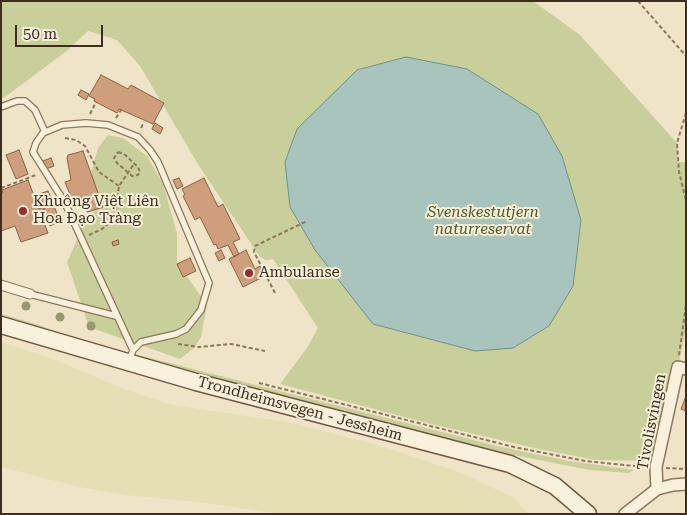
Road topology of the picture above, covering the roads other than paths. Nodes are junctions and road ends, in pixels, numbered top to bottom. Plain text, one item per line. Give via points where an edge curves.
1 (1, 107) edge
2 (45, 132) junction
3 (1, 285) edge
4 (30, 294) joint
5 (116, 316) junction
6 (1, 325) edge
7 (130, 356) junction
8 (682, 368) edge
9 (686, 484) edge
10 (657, 489) junction
11 (588, 514) edge
12 (625, 514) edge

1 - 2 lane via 16,100 25,101 36,110
2 - 5 lane via 33,152 66,203
2 - 7 lane via 62,125 86,123 108,125 138,138 158,162 204,268 209,284 201,310 186,330 141,342
3 - 4 street
4 - 5 lane
5 - 7 lane
6 - 7 main road, Trondheimsvegen - Jessheim
7 - 11 main road, Trondheimsvegen - Jessheim via 510,464 555,486
8 - 10 street, Tivolisvingen via 656,467
9 - 10 street
10 - 12 street

